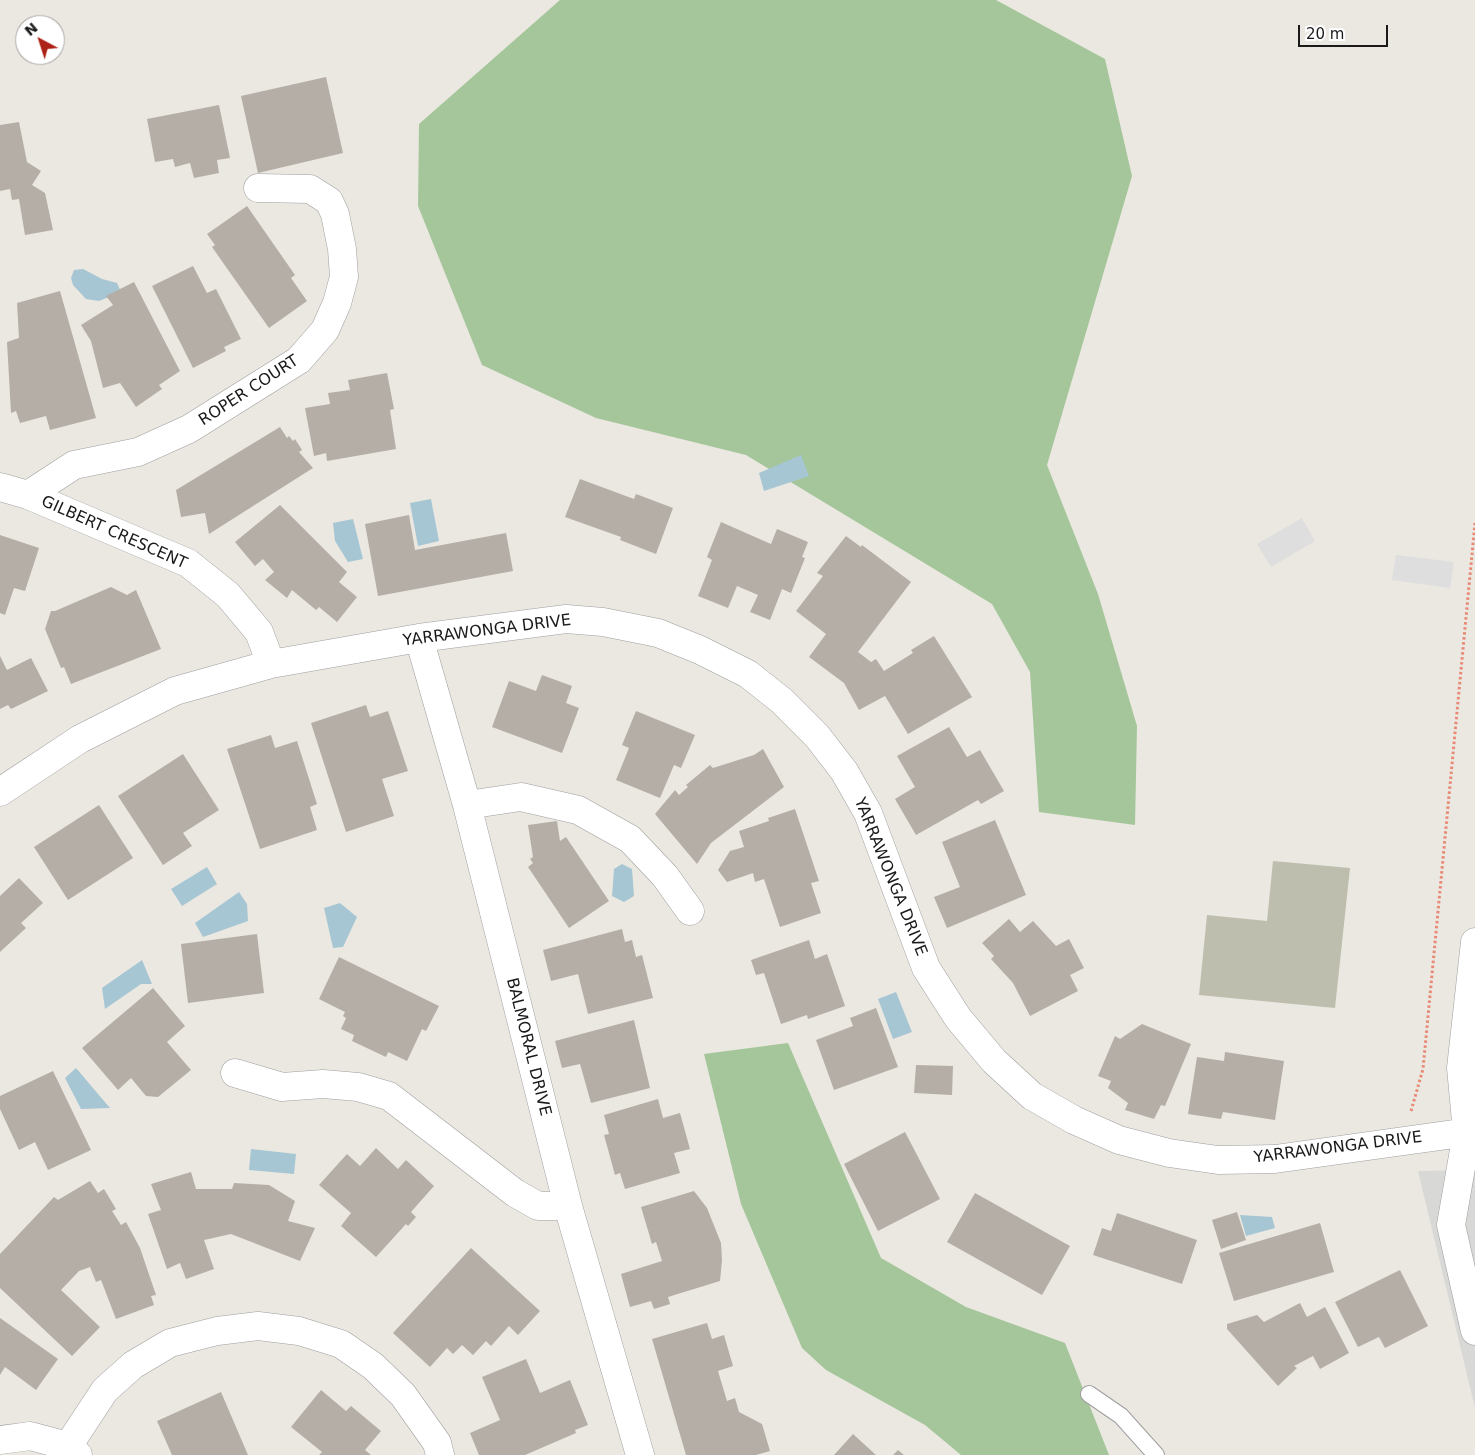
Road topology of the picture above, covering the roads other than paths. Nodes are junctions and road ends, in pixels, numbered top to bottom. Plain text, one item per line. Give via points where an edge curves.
1 (258, 188) dead end
2 (0, 487) edge
3 (28, 495) junction
4 (419, 638) junction
5 (271, 664) junction
6 (0, 792) edge
7 (467, 805) junction
8 (690, 911) dead end
9 (1475, 942) edge
10 (235, 1073) dead end
11 (1472, 1139) edge
12 (568, 1206) junction
13 (1475, 1331) edge
14 (1089, 1394) dead end
15 (0, 1440) edge
16 (73, 1450) edge
17 (440, 1455) edge
18 (640, 1455) edge
19 (1156, 1455) edge

1 - 3 street, ROPER COURT via 310,189 329,201 332,207 342,249 344,277 325,330 299,360 189,429 138,452 74,465
2 - 3 street, GILBERT CRESCENT
3 - 5 street, GILBERT CRESCENT via 188,564 228,595 259,632
4 - 5 street, YARRAWONGA DRIVE
4 - 7 street, BALMORAL DRIVE
4 - 11 street, YARRAWONGA DRIVE via 566,619 603,622 658,633 748,674 782,701 817,736 844,771 868,813 926,968 958,1018 994,1061 1032,1096 1074,1120 1120,1140 1169,1153 1218,1160 1275,1159 1416,1138
5 - 6 street, YARRAWONGA DRIVE via 175,692 80,739
7 - 8 street via 521,796 578,810 630,839 665,876
7 - 12 street, BALMORAL DRIVE
9 - 11 street via 1461,1068
10 - 12 street via 282,1086 323,1084 358,1087 389,1096 515,1193 538,1206
11 - 13 street via 1451,1225
12 - 18 street, BALMORAL DRIVE
14 - 19 lane via 1121,1416
15 - 16 street via 30,1436
16 - 17 street via 105,1390 133,1365 170,1343 217,1331 258,1326 299,1331 341,1344 365,1361 403,1395 437,1444

